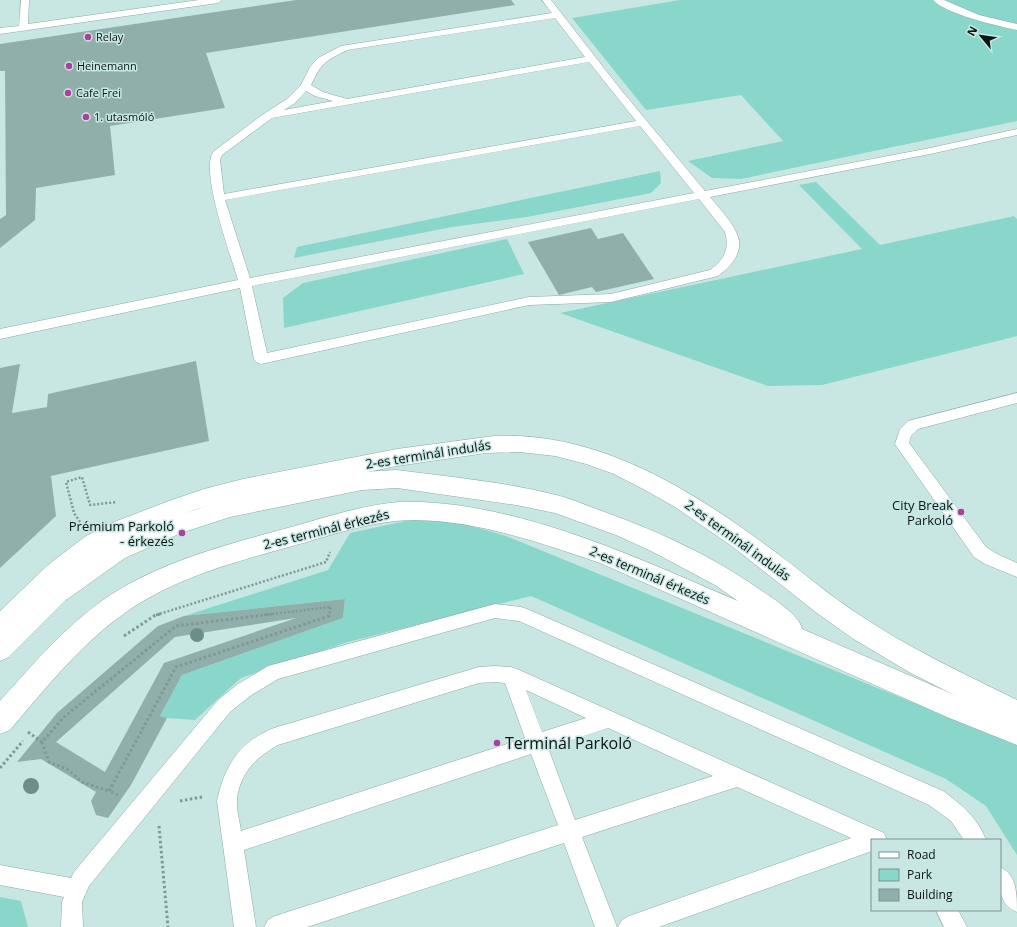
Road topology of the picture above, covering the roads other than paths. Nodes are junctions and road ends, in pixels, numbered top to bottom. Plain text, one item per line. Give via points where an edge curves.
1 (25, 0) edge
2 (218, 0) edge
3 (546, 0) edge
4 (937, 0) edge
5 (557, 14) junction
6 (1017, 27) edge
7 (23, 28) junction
8 (0, 31) edge
9 (592, 59) junction
10 (305, 86) junction
11 (347, 102) junction
12 (266, 117) junction
13 (642, 123) junction
14 (1017, 132) edge
15 (702, 195) junction
16 (219, 198) junction
17 (245, 283) junction
18 (0, 334) edge
19 (1017, 398) edge
20 (1017, 570) edge
21 (0, 627) edge
22 (809, 644) junction
23 (0, 649) edge
24 (511, 675) junction
25 (1017, 714) edge
26 (609, 719) junction
27 (0, 721) edge
28 (1017, 732) edge
29 (537, 744) junction
30 (738, 777) junction
31 (569, 832) junction
32 (874, 839) edge
33 (975, 839) edge
34 (871, 841) edge
35 (233, 844) junction
36 (0, 875) edge
37 (1001, 878) edge
38 (76, 889) junction
39 (1017, 902) edge
40 (947, 911) edge
41 (72, 927) edge
42 (245, 927) edge
43 (276, 927) edge
44 (606, 927) edge
45 (629, 927) edge
46 (956, 927) edge

1 - 7 lane
2 - 7 lane
3 - 5 lane
4 - 6 lane via 968,15
5 - 9 lane
5 - 10 lane via 344,48 321,60 314,67
7 - 8 lane
9 - 11 lane
9 - 13 lane
10 - 11 lane via 323,95
10 - 12 lane via 290,101
11 - 12 lane
12 - 16 lane via 217,154 215,160
13 - 15 lane
13 - 16 lane
14 - 15 lane
15 - 17 lane
15 - 17 lane via 731,231 735,242 724,266 714,273 611,298 529,301 261,359
16 - 17 lane
17 - 18 lane
19 - 20 lane via 913,425 907,430 902,444 980,552 990,560
21 - 25 street, 2-es terminál indulás via 69,561 95,543 124,527 221,493 420,453 497,443 549,446 579,452 647,479 684,501 861,630
22 - 23 street, 2-es terminál érkezés via 763,605 724,578 624,528 556,504 397,478 362,481 230,508 174,526 117,551 78,576 57,592
22 - 27 street, 2-es terminál érkezés via 608,556 549,536 466,516 432,512 389,513 231,553 140,590 100,617 64,651
22 - 28 street, 2-es terminál érkezés
24 - 26 lane
24 - 29 lane
24 - 35 lane via 479,675 274,737 252,750 242,763 228,793
26 - 29 lane
26 - 30 lane
29 - 31 lane
29 - 35 lane
30 - 31 lane
30 - 32 lane
31 - 43 lane
31 - 44 lane
33 - 38 lane via 958,814 936,798 521,614 495,611 274,672 244,690 224,706 149,806 81,879
34 - 45 lane
35 - 42 lane
36 - 38 lane
37 - 39 lane
38 - 41 lane via 72,902
40 - 46 lane

